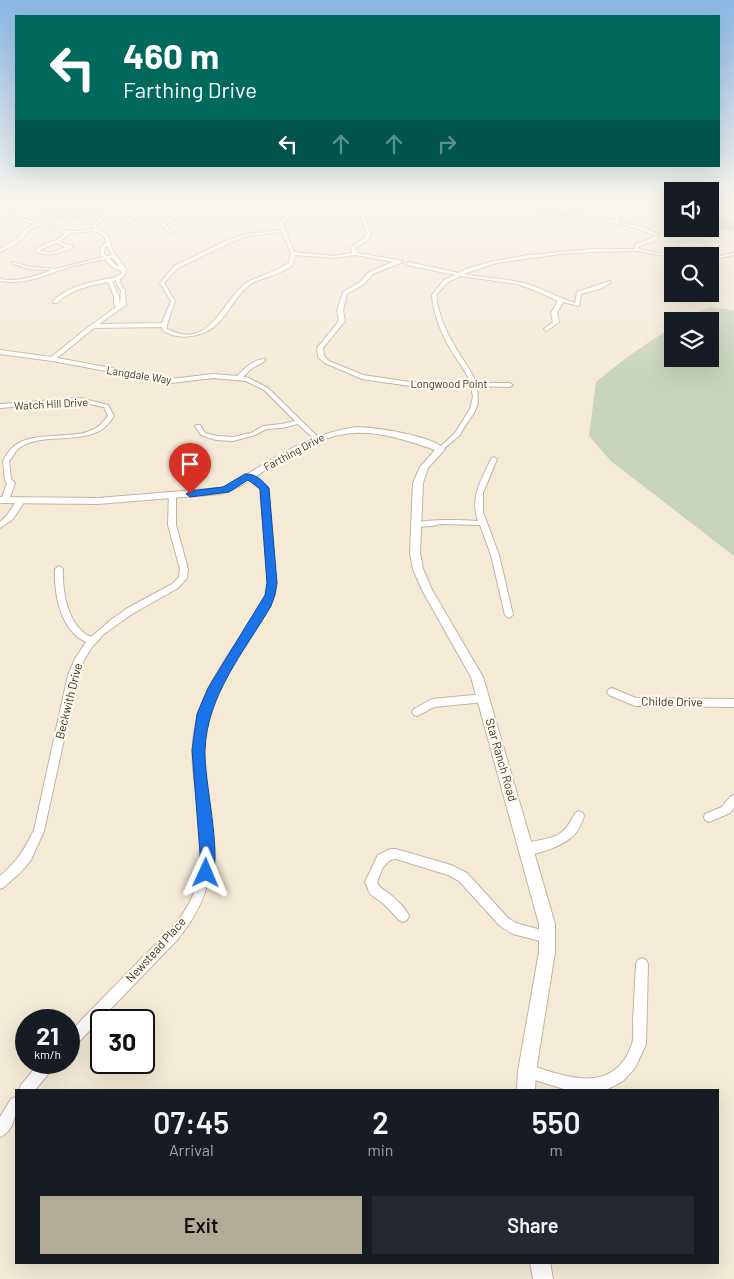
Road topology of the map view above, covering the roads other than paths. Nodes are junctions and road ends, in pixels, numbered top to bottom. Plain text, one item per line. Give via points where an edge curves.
1 (89, 262) edge
2 (111, 262) edge
3 (119, 262) edge
4 (188, 262) edge
5 (292, 262) edge
6 (399, 262) joint
7 (502, 262) edge
8 (16, 264) dead end
9 (56, 270) junction
10 (123, 270) junction
11 (458, 274) junction
12 (118, 278) junction
13 (0, 280) edge
14 (111, 280) junction
15 (608, 282) dead end
16 (119, 286) junction
17 (112, 287) junction
18 (561, 301) junction
19 (55, 302) dead end
20 (120, 307) junction
21 (164, 325) junction
22 (93, 326) junction
23 (547, 329) dead end
24 (0, 352) edge
25 (52, 359) junction
26 (263, 360) dead end
27 (239, 377) junction
28 (474, 384) junction
29 (510, 384) dead end
30 (0, 406) edge
31 (299, 422) junction
32 (198, 426) dead end
33 (316, 438) junction
34 (441, 449) junction
35 (494, 459) dead end
36 (248, 476) junction
37 (172, 496) junction
38 (2, 499) edge
39 (21, 501) junction
40 (484, 522) junction
41 (416, 525) junction
42 (0, 526) edge
43 (59, 569) dead end
44 (508, 615) dead end
45 (92, 641) junction
46 (612, 692) dead end
47 (484, 698) junction
48 (733, 705) edge
49 (417, 712) dead end
50 (734, 800) edge
51 (579, 816) dead end
52 (709, 817) dead end
53 (526, 848) junction
54 (0, 883) edge
55 (403, 916) dead end
56 (548, 937) junction
57 (642, 964) dead end
58 (80, 1031) edge
59 (527, 1071) junction
60 (39, 1074) edge
61 (27, 1089) edge
62 (526, 1089) edge
63 (15, 1106) edge
64 (0, 1130) edge
65 (540, 1264) edge
66 (543, 1279) edge

1 - 9 street
2 - 10 street
3 - 10 street
4 - 21 street via 174,269 162,283 173,301
5 - 21 street via 289,266 247,284 211,329 180,335 168,332
6 - 11 street
6 - 28 street, Longwood Point via 371,273 345,293 340,311 342,321 320,348 321,356 349,372 369,378 418,385
7 - 11 street
8 - 9 street
9 - 13 street via 21,282
10 - 12 street via 123,275
11 - 18 street via 518,283
11 - 28 street via 439,287 434,298 448,339
12 - 14 street
12 - 16 street
14 - 17 street
14 - 19 street via 71,290
15 - 18 street via 581,291 577,294 577,305
16 - 17 street
16 - 20 street via 124,290 124,301
17 - 20 street
18 - 23 street via 554,313 556,322
20 - 22 street
21 - 22 street
22 - 25 street
24 - 25 street, Langdale Way
25 - 27 street, Langdale Way via 170,381 213,376
26 - 27 street
27 - 31 street, Langdale Way via 260,384
28 - 29 street, Longwood Point
28 - 34 street via 474,408 458,434
30 - 38 street, Watch Hill Drive via 80,400 99,403 110,410 111,416 109,421 93,430 45,438 25,448 8,463 8,480 11,483
31 - 32 street via 265,427 248,436 227,439 203,434
31 - 33 street, Langdale Way
33 - 34 street, Farthing Drive via 346,430 379,430
33 - 36 street, Farthing Drive
34 - 41 street, Star Ranch Road via 421,474
35 - 40 street via 478,497 479,512
36 - 37 street, Farthing Drive via 226,490
36 - 58 street, Newstead Place via 264,488 272,583 265,606 212,692 204,714 198,750 206,873 186,920
37 - 39 street, Farthing Drive via 98,501
37 - 45 street, Beckwith Drive via 172,525 184,569 183,578 105,628
38 - 39 street, Farthing Drive
39 - 42 street
40 - 41 street via 464,526
40 - 44 street
41 - 47 street, Star Ranch Road via 414,553 422,579 473,667
43 - 45 street via 58,580 70,625
45 - 54 street, Beckwith Drive via 76,663 35,843 18,868
46 - 48 street, Childe Drive via 635,702
47 - 49 street via 432,703
47 - 53 street, Star Ranch Road
50 - 52 street via 726,810
51 - 53 street via 573,830 557,842
53 - 56 street, Star Ranch Road via 544,909
55 - 56 street via 374,890 371,882 382,857 388,854 463,876 504,922 513,928
56 - 59 street, Star Ranch Road
57 - 59 street via 639,1044 635,1056 617,1077 592,1088 563,1084
59 - 62 street, Star Ranch Road
60 - 61 street
63 - 64 street
65 - 66 street

